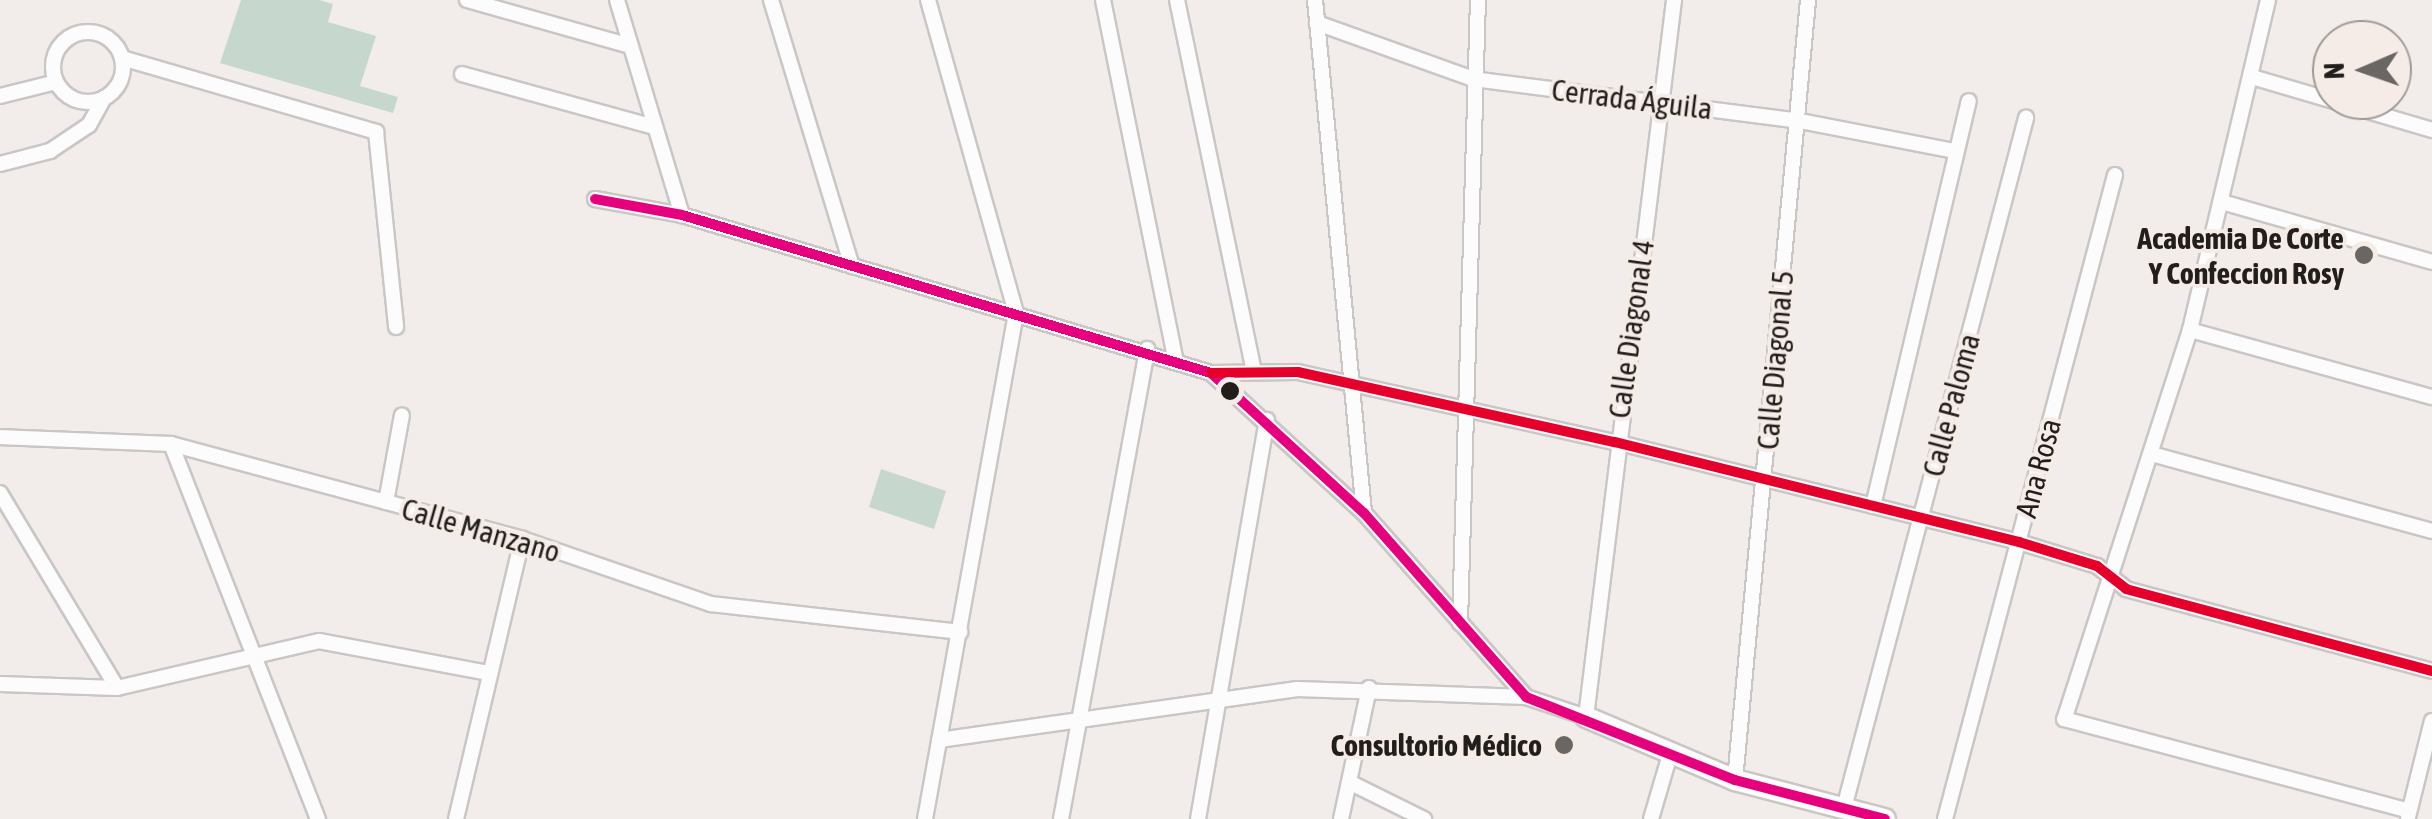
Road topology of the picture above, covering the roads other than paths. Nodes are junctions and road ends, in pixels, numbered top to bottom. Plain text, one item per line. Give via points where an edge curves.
1 (466, 0) edge
2 (617, 0) edge
3 (771, 0) edge
4 (928, 0) edge
5 (1103, 0) edge
6 (1178, 0) edge
7 (1314, 0) edge
8 (1478, 0) edge
9 (1674, 0) edge
10 (1808, 0) edge
11 (2268, 0) edge
12 (1317, 23) junction
13 (631, 46) junction
14 (122, 58) junction
15 (462, 74) dead end
16 (2252, 77) junction
17 (1473, 79) junction
18 (56, 82) junction
19 (0, 96) edge
20 (104, 98) junction
21 (1969, 101) dead end
22 (1663, 102) junction
23 (2026, 118) dead end
24 (1795, 120) junction
25 (655, 127) junction
26 (2432, 130) edge
27 (1954, 152) junction
28 (0, 164) edge
29 (2114, 175) dead end
30 (595, 198) dead end
31 (2225, 203) junction
32 (682, 215) junction
33 (2432, 262) edge
34 (852, 266) junction
35 (1016, 313) junction
36 (396, 327) dead end
37 (2190, 330) junction
38 (1147, 349) junction
39 (1175, 357) junction
40 (1254, 371) junction
41 (1212, 374) junction
42 (1356, 382) junction
43 (2432, 397) edge
44 (1463, 407) junction
45 (402, 415) dead end
46 (1267, 420) junction
47 (0, 437) edge
48 (1615, 442) junction
49 (171, 444) junction
50 (2152, 454) junction
51 (1765, 479) junction
52 (0, 494) edge
53 (386, 502) junction
54 (1874, 506) junction
55 (1364, 513) junction
56 (1921, 518) junction
57 (2432, 531) edge
58 (522, 539) junction
59 (2019, 542) junction
60 (2112, 581) junction
61 (1460, 622) junction
62 (960, 632) junction
63 (252, 653) junction
64 (2432, 672) edge
65 (489, 673) junction
66 (0, 684) edge
67 (117, 688) junction
68 (1370, 688) junction
69 (1225, 696) junction
70 (1526, 698) junction
71 (1081, 717) junction
72 (1586, 718) junction
73 (2432, 721) edge
74 (940, 740) junction
75 (1669, 758) junction
76 (1735, 780) junction
77 (1349, 782) junction
78 (1844, 808) junction
79 (2408, 815) edge
80 (318, 819) edge
81 (456, 819) edge
82 (925, 819) edge
83 (1061, 819) edge
84 (1198, 819) edge
85 (1341, 819) edge
86 (1424, 819) edge
87 (1651, 819) edge
88 (1886, 819) edge
89 (1945, 819) edge

1 - 13 street
2 - 13 street
3 - 34 street
4 - 35 street
5 - 39 street
6 - 40 street
7 - 12 street
8 - 17 street
9 - 22 street, Calle Diagonal 4
10 - 24 street, Calle Diagonal 5
11 - 16 street
12 - 17 street, Cerrada Águila
12 - 42 street
13 - 25 street
14 - 18 street via 109,38 76,34 58,48
14 - 20 street via 120,81
14 - 36 street via 376,132
15 - 25 street
16 - 26 street
16 - 31 street
17 - 22 street, Cerrada Águila
17 - 44 street
18 - 19 street
18 - 20 street via 72,98
20 - 28 street via 89,126
21 - 27 street
22 - 24 street, Cerrada Águila
22 - 48 street, Calle Diagonal 4
23 - 56 street, Calle Paloma
24 - 27 street, Cerrada Águila
24 - 51 street, Calle Diagonal 5
25 - 32 street
27 - 54 street
29 - 59 street, Ana Rosa
30 - 32 street
31 - 33 street
31 - 37 street
32 - 34 street
34 - 35 street
35 - 38 street
35 - 62 street
37 - 43 street
37 - 50 street
38 - 39 street
38 - 71 street
39 - 41 street
40 - 41 street
40 - 42 street
41 - 46 street
42 - 44 street
42 - 55 street
44 - 48 street
44 - 61 street
45 - 53 street
46 - 55 street
46 - 69 street
47 - 49 street, Calle Manzano
48 - 51 street
48 - 72 street, Calle Diagonal 4
49 - 53 street, Calle Manzano
49 - 63 street
50 - 57 street
50 - 60 street
51 - 54 street
51 - 76 street, Calle Diagonal 5
52 - 67 street
53 - 58 street, Calle Manzano
54 - 56 street
55 - 61 street
56 - 59 street
56 - 78 street, Calle Paloma
58 - 62 street, Calle Manzano via 711,604
58 - 65 street
59 - 60 street via 2098,566
59 - 89 street, Ana Rosa
60 - 64 street
60 - 79 street via 2064,719
61 - 70 street
62 - 74 street
63 - 65 street via 367,644
63 - 67 street
63 - 80 street
65 - 81 street
66 - 67 street
68 - 69 street
68 - 70 street
68 - 77 street
69 - 71 street
69 - 84 street
70 - 72 street
71 - 74 street
71 - 83 street
72 - 75 street
73 - 79 street
74 - 82 street
75 - 76 street
75 - 87 street
76 - 78 street
77 - 85 street
77 - 86 street
78 - 88 street

